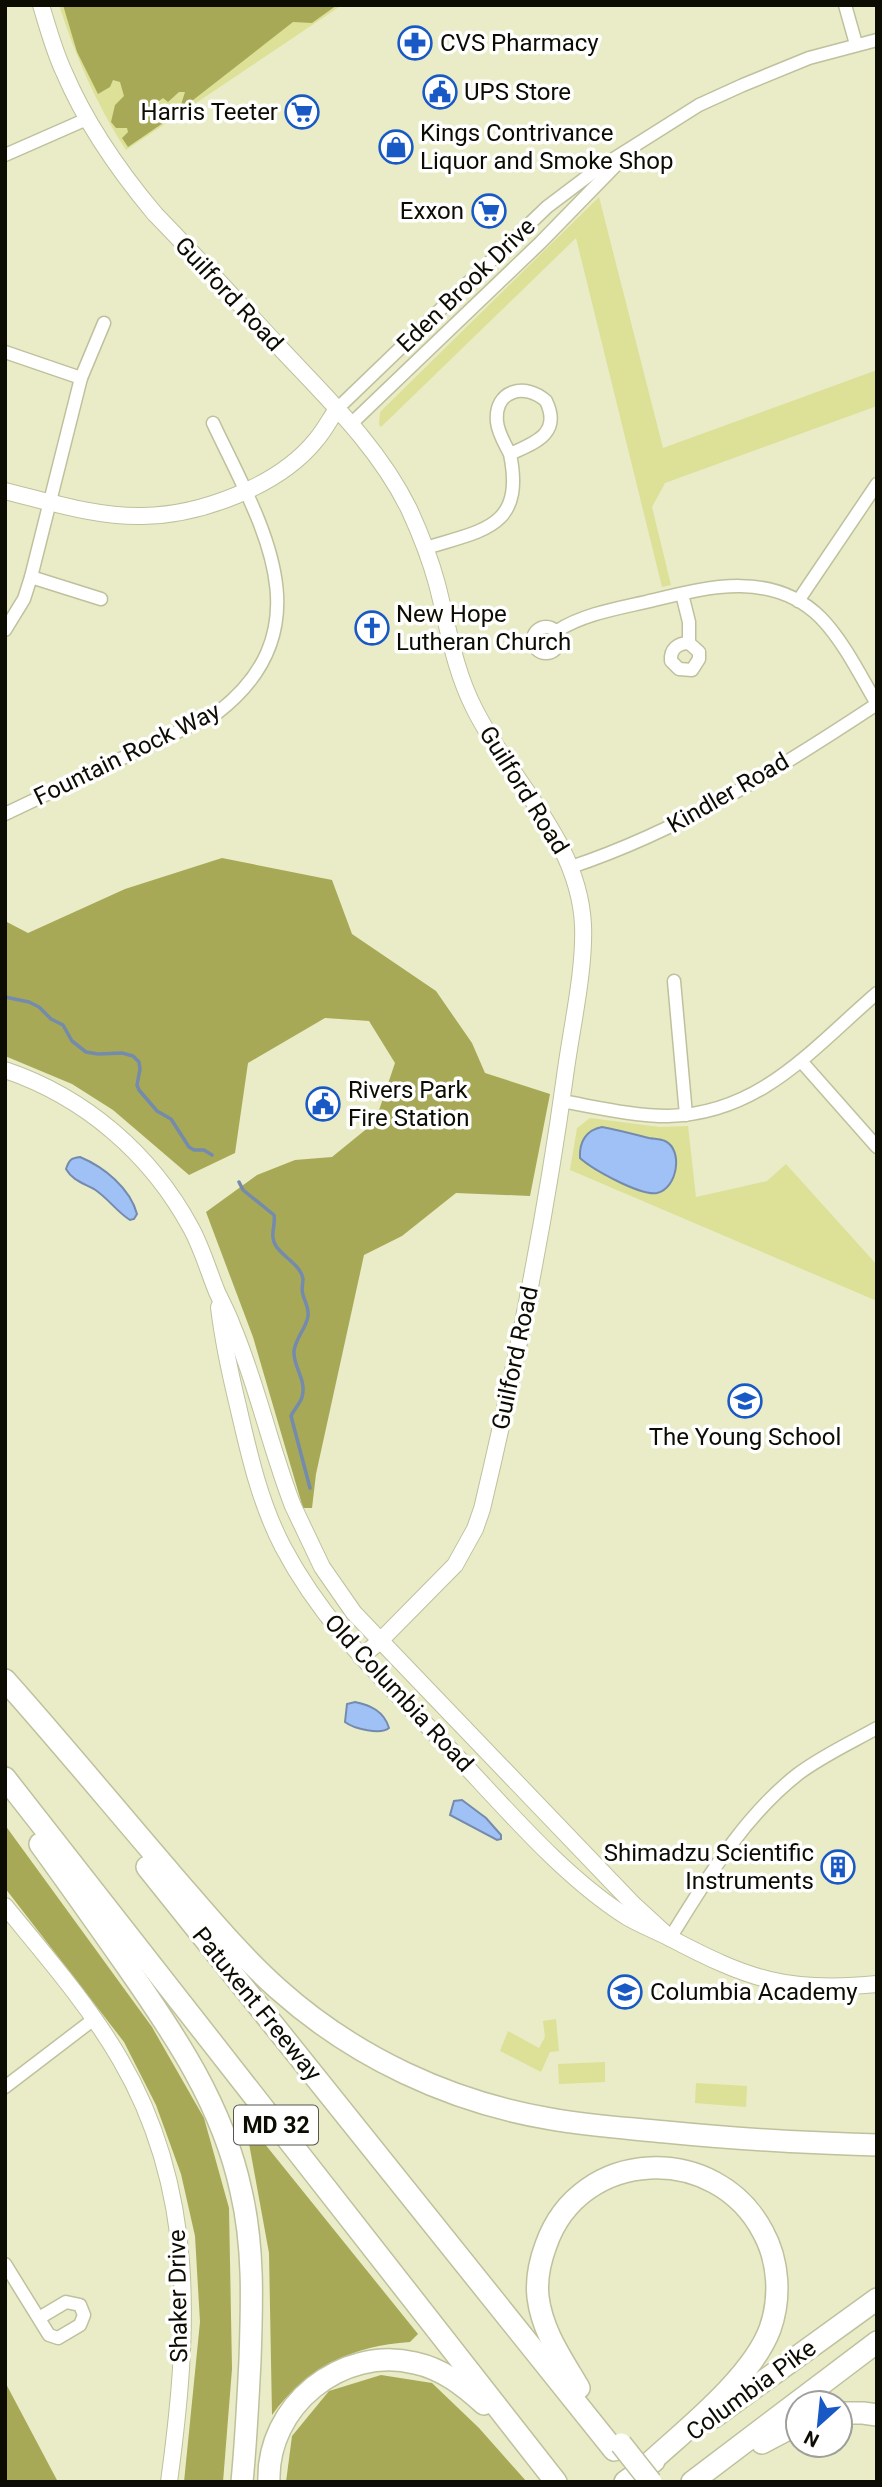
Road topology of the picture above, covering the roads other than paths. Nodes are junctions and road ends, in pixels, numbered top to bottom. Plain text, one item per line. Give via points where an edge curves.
1 (41, 5) edge
2 (845, 5) edge
3 (877, 40) edge
4 (856, 44) junction
5 (87, 119) junction
6 (634, 146) junction
7 (5, 155) edge
8 (104, 323) dead end
9 (5, 352) edge
10 (81, 378) junction
11 (337, 409) junction
12 (213, 423) dead end
13 (351, 424) junction
14 (316, 441) junction
15 (510, 454) junction
16 (877, 484) edge
17 (5, 491) edge
18 (245, 492) junction
19 (50, 502) junction
20 (426, 548) junction
21 (32, 577) junction
22 (682, 594) junction
23 (101, 599) dead end
24 (798, 601) junction
25 (5, 630) edge
26 (557, 631) dead end
27 (689, 643) dead end
28 (877, 704) edge
29 (5, 814) edge
30 (571, 867) junction
31 (674, 981) dead end
32 (877, 993) edge
33 (801, 1061) junction
34 (5, 1070) edge
35 (561, 1101) junction
36 (686, 1115) junction
37 (877, 1147) edge
38 (216, 1291) junction
39 (380, 1642) junction
40 (361, 1657) junction
41 (5, 1680) edge
42 (5, 1690) edge
43 (877, 1728) edge
44 (5, 1778) edge
45 (5, 1798) edge
46 (5, 1906) edge
47 (670, 1938) junction
48 (877, 1984) edge
49 (94, 2019) junction
50 (5, 2087) edge
51 (877, 2145) edge
52 (421, 2206) junction
53 (5, 2264) edge
54 (877, 2299) edge
55 (39, 2318) dead end
56 (877, 2342) edge
57 (590, 2404) junction
58 (854, 2413) edge
59 (877, 2415) edge
60 (784, 2432) edge
61 (618, 2447) junction
62 (552, 2476) edge
63 (646, 2477) edge
64 (169, 2482) edge
65 (242, 2482) edge
66 (269, 2482) edge
67 (625, 2482) edge
68 (692, 2482) edge

1 - 5 street, Guilford Road via 62,70
2 - 4 street
3 - 4 street, Eden Brook Drive
4 - 6 street, Eden Brook Drive via 743,85
5 - 7 street
5 - 11 street, Guilford Road via 155,214
6 - 11 street, Eden Brook Drive via 547,208
6 - 13 street, Eden Brook Drive
8 - 10 street
9 - 10 street
10 - 19 street
11 - 13 street, Guilford Road
11 - 14 street, Eden Brook Drive
12 - 18 street, Fountain Rock Way
13 - 14 street, Eden Brook Drive
13 - 20 street, Guilford Road via 393,480
14 - 18 street, Eden Brook Drive via 282,470
15 - 15 street via 537,442 549,428 547,401 532,391 513,392 499,408 497,423
15 - 20 street via 514,488 502,516 486,528
16 - 24 street
17 - 19 street, Eden Brook Drive
18 - 19 street, Eden Brook Drive via 194,509 143,516
18 - 29 street, Fountain Rock Way via 268,543 278,601 274,628 253,676 228,705 202,722
19 - 21 street
20 - 30 street, Guilford Road via 473,708
21 - 23 street
21 - 25 street
22 - 24 street via 714,586 750,585
22 - 26 street via 579,619
22 - 27 street
24 - 28 street via 829,627
28 - 30 street, Kindler Road via 700,813
30 - 35 street, Guilford Road via 582,917 582,952
31 - 36 street
32 - 33 street
33 - 36 street via 737,1102
33 - 37 street
34 - 38 street, Old Columbia Road via 86,1110 135,1151 192,1229
35 - 36 street via 650,1115
35 - 39 street, Guilford Road via 534,1271 475,1529 455,1565
38 - 39 street, Old Columbia Road via 233,1326 305,1535 339,1593
38 - 40 street, Old Columbia Road via 248,1451 270,1518 320,1609
39 - 40 street, Guilford Road
39 - 47 street, Old Columbia Road
40 - 47 street, Old Columbia Road via 572,1874 628,1917
41 - 51 highway via 253,1965 315,2019 389,2065 468,2098 550,2119 729,2137
42 - 52 highway, Patuxent Freeway / MD 32
43 - 47 street via 814,1763 772,1796 731,1842
44 - 62 highway, MD 32
45 - 65 highway via 184,2052 230,2151 251,2258
46 - 49 street, Shaker Drive
47 - 48 street, Old Columbia Road via 753,1977 824,1988
49 - 50 street
49 - 64 street, Shaker Drive via 121,2060 146,2113 174,2202 184,2308
52 - 57 highway
52 - 61 highway, Patuxent Freeway / MD 32
53 - 55 street
54 - 63 highway, Columbia Pike
56 - 68 highway, Columbia Pike
57 - 61 highway
57 - 63 highway via 548,2336 537,2296 542,2256 559,2219 587,2190 606,2178 634,2170 685,2170 722,2185 749,2208 771,2250 777,2295 769,2330 729,2388
58 - 59 highway
60 - 68 highway
61 - 63 highway, Patuxent Freeway / MD 32
62 - 66 highway via 485,2405 450,2377 414,2362 377,2360 346,2368 303,2394 275,2442
63 - 67 highway, Columbia Pike

